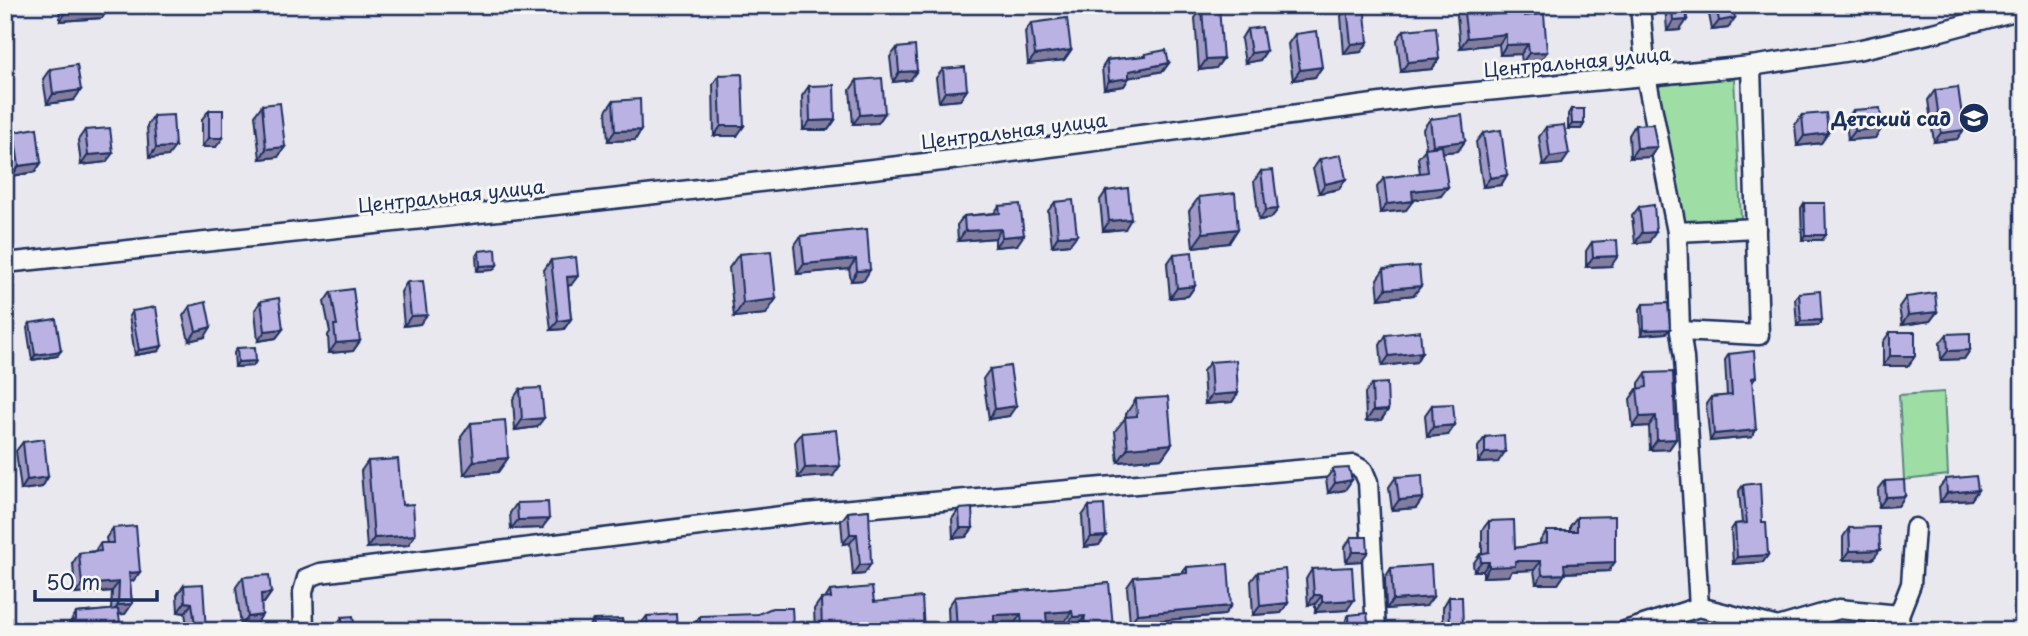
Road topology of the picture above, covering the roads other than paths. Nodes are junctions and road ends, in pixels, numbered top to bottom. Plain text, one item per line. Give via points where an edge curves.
1 (1640, 5) edge
2 (2023, 9) edge
3 (1751, 66) junction
4 (1646, 76) junction
5 (1756, 228) junction
6 (1677, 232) junction
7 (5, 263) edge
8 (1681, 331) junction
9 (1915, 528) dead end
10 (1699, 607) junction
11 (1900, 623) edge
12 (1778, 629) edge
13 (304, 631) edge
14 (1376, 631) edge
15 (1625, 631) edge

1 - 4 street
2 - 3 street, Центральная улица via 1857,50
3 - 4 street, Центральная улица
3 - 5 street
4 - 6 street
4 - 7 street, Центральная улица via 1433,96 960,159
5 - 6 street
5 - 8 street via 1759,335
6 - 8 street
8 - 10 street
9 - 11 street via 1911,584
10 - 12 street
10 - 15 street
11 - 12 street via 1839,609
13 - 14 street via 307,578 320,573 806,513 1354,465 1363,470 1368,482

